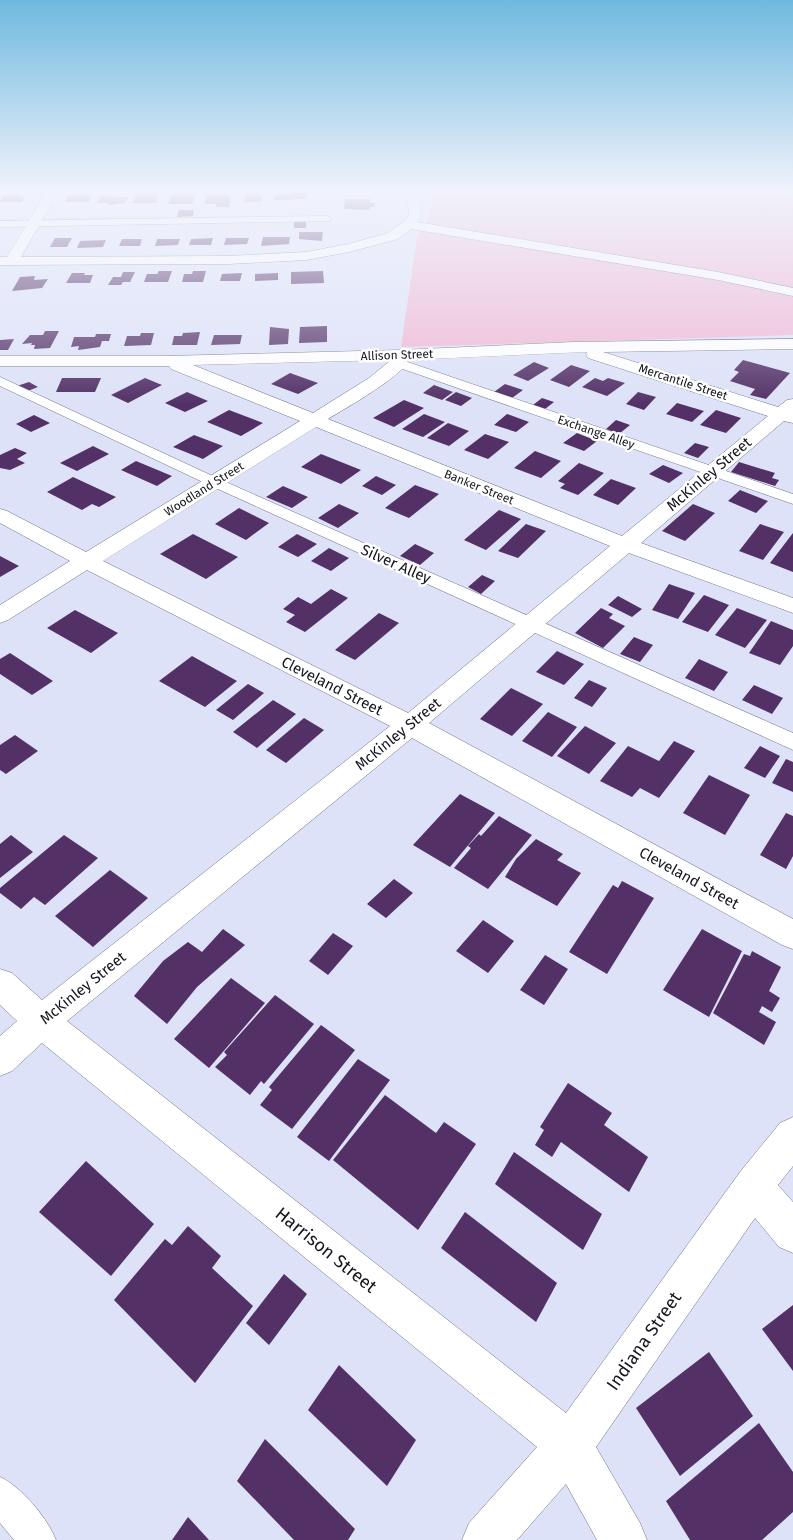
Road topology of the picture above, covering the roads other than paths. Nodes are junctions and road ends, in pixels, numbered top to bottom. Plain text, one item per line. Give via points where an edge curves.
1 (5, 261) edge
2 (35, 261) edge
3 (626, 261) edge
4 (793, 292) edge
5 (793, 344) edge
6 (574, 347) junction
7 (399, 359) junction
8 (0, 361) edge
9 (166, 361) junction
10 (0, 381) edge
11 (789, 412) edge
12 (314, 421) junction
13 (712, 472) junction
14 (214, 482) junction
15 (793, 499) edge
16 (0, 515) edge
17 (624, 544) junction
18 (86, 561) junction
19 (793, 606) edge
20 (0, 615) edge
21 (529, 624) junction
22 (410, 725) junction
23 (793, 742) edge
24 (793, 935) edge
25 (0, 984) edge
26 (41, 1021) junction
27 (0, 1059) edge
28 (793, 1136) edge
29 (754, 1186) junction
30 (793, 1233) edge
31 (570, 1445) junction
32 (0, 1495) edge
33 (38, 1540) edge
34 (486, 1540) edge
35 (623, 1540) edge

1 - 2 street
3 - 4 street
5 - 6 street, Allison Street
6 - 7 street, Allison Street
6 - 11 street, Mercantile Street
7 - 9 street, Allison Street
7 - 12 street, Woodland Street via 375,382
7 - 13 lane, Exchange Alley
8 - 9 street, Allison Street
9 - 12 street, Banker Street
10 - 14 lane, Silver Alley
11 - 13 street, McKinley Street
12 - 14 street, Woodland Street
12 - 17 street, Banker Street
13 - 15 lane, Exchange Alley
13 - 17 street, McKinley Street
14 - 18 street, Woodland Street
14 - 21 lane, Silver Alley
16 - 18 street, Cleveland Street
17 - 19 street, Banker Street
17 - 21 street, McKinley Street
18 - 20 street, Woodland Street
18 - 22 street, Cleveland Street
21 - 22 street, McKinley Street
21 - 23 lane, Silver Alley
22 - 24 street, Cleveland Street
22 - 26 street, McKinley Street
25 - 26 street, Harrison Street
26 - 27 street, McKinley Street
26 - 31 street, Harrison Street
28 - 29 street, Indiana Street
29 - 30 street
29 - 31 street, Indiana Street
31 - 34 street, Indiana Street
31 - 35 street, Harrison Street
32 - 33 lane

